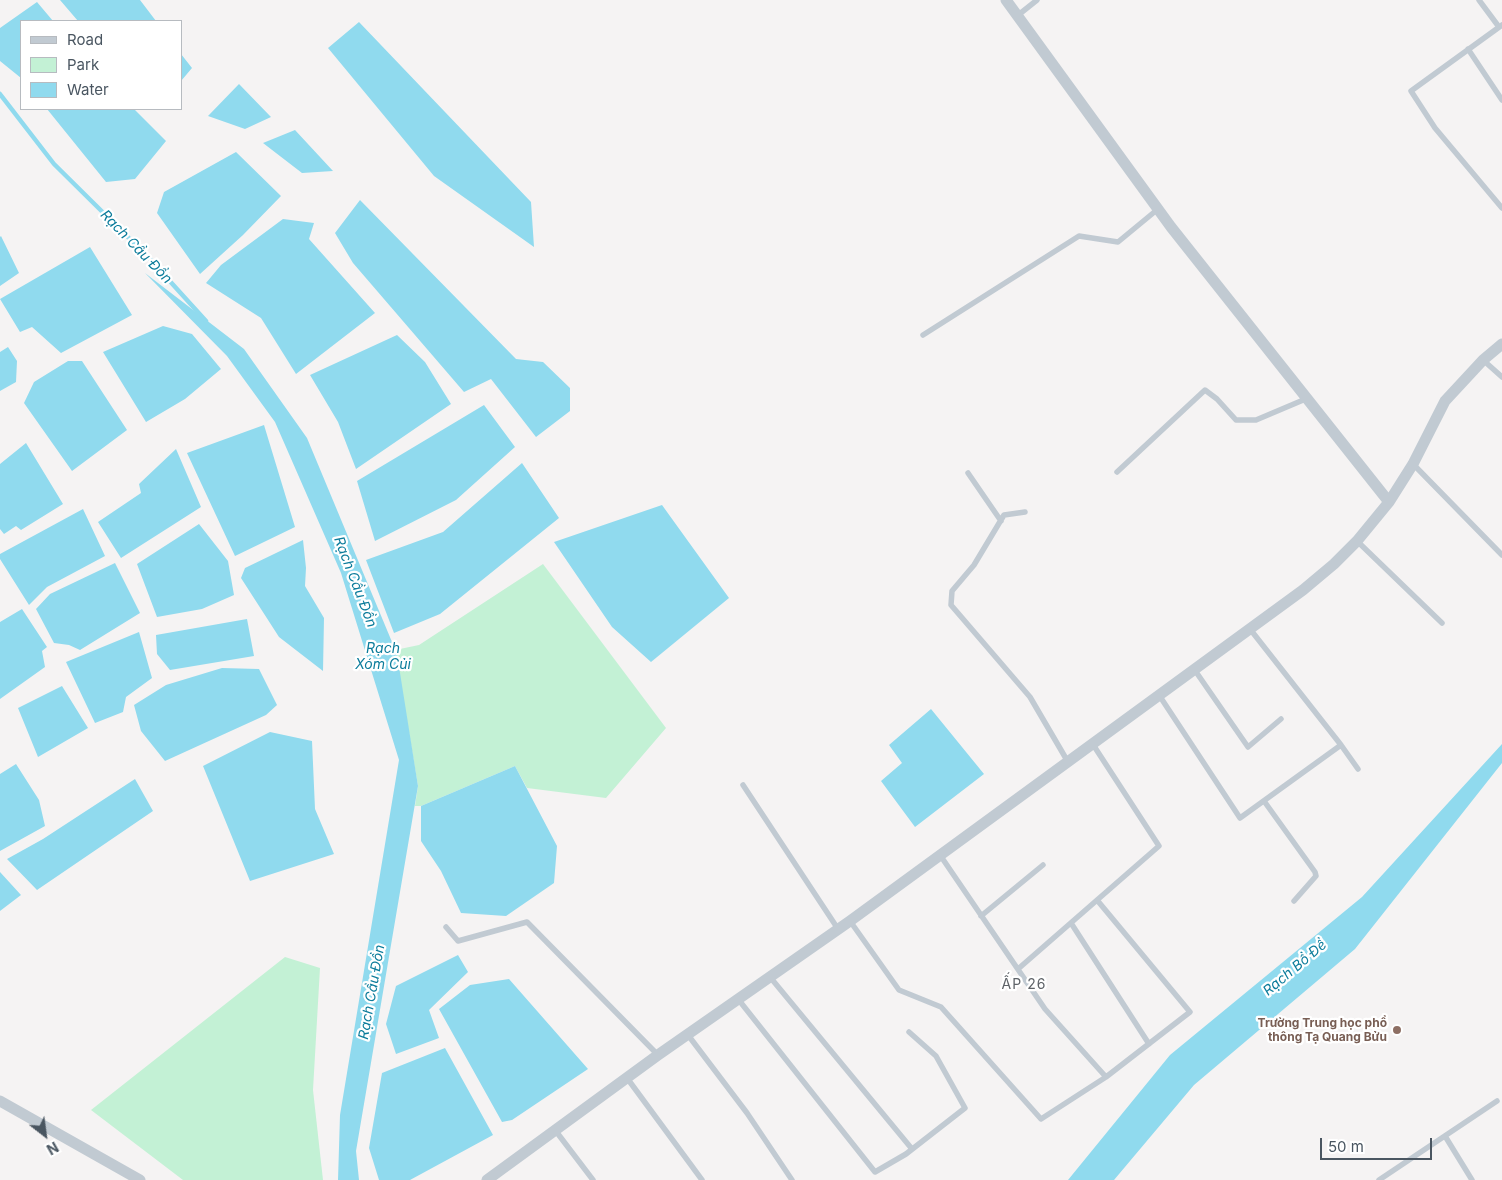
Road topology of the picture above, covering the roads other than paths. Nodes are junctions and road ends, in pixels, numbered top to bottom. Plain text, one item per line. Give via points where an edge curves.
1 (1006, 0) edge
2 (1037, 0) edge
3 (1479, 0) edge
4 (1017, 16) junction
5 (1500, 26) edge
6 (1468, 49) junction
7 (1502, 100) edge
8 (1502, 208) edge
9 (1158, 210) junction
10 (923, 335) dead end
11 (1502, 344) edge
12 (1483, 360) junction
13 (1502, 378) edge
14 (1308, 398) junction
15 (1413, 464) junction
16 (1117, 472) dead end
17 (968, 473) dead end
18 (1389, 502) junction
19 (1025, 512) dead end
20 (1001, 521) junction
21 (1357, 540) junction
22 (1502, 555) edge
23 (1442, 623) dead end
24 (1250, 629) junction
25 (1194, 669) junction
26 (1158, 695) junction
27 (1281, 719) dead end
28 (1092, 744) junction
29 (1341, 745) junction
30 (1068, 762) junction
31 (1358, 768) dead end
32 (744, 785) dead end
33 (1264, 801) junction
34 (940, 855) junction
35 (1043, 865) dead end
36 (1097, 900) junction
37 (1294, 901) dead end
38 (981, 916) junction
39 (850, 921) junction
40 (1071, 923) junction
41 (446, 927) dead end
42 (838, 929) junction
43 (1018, 969) junction
44 (770, 977) junction
45 (738, 999) junction
46 (909, 1032) dead end
47 (688, 1035) junction
48 (1149, 1044) junction
49 (658, 1055) junction
50 (1106, 1077) junction
51 (627, 1078) junction
52 (0, 1101) edge
53 (1497, 1101) dead end
54 (555, 1130) junction
55 (1445, 1136) junction
56 (912, 1149) junction
57 (140, 1180) edge
58 (487, 1180) edge
59 (594, 1180) edge
60 (702, 1180) edge
61 (792, 1180) edge
62 (1379, 1180) edge
63 (1472, 1180) edge

1 - 4 street
2 - 4 lane
3 - 5 lane
4 - 9 street
5 - 6 lane
6 - 7 lane
6 - 8 lane via 1412,89 1412,94 1435,128
9 - 10 lane via 1118,242 1079,236
9 - 14 street
11 - 12 street
12 - 13 lane
12 - 15 street via 1445,401
14 - 16 lane via 1256,420 1236,420 1205,390
14 - 18 street
15 - 18 street
15 - 22 lane
17 - 20 lane
18 - 21 street
19 - 20 lane via 1004,515
20 - 30 lane via 974,565 952,591 951,606 1030,697
21 - 23 lane
21 - 24 street via 1303,590
24 - 25 street
24 - 29 lane
25 - 26 street
25 - 27 lane via 1248,748
26 - 28 street
26 - 33 lane via 1240,818
28 - 30 street
28 - 36 lane via 1159,846
29 - 31 lane
29 - 33 lane
30 - 34 street
32 - 42 lane
33 - 37 lane via 1315,872 1316,876
34 - 38 lane
34 - 39 street
35 - 38 lane
36 - 40 lane
36 - 48 lane via 1190,1012
38 - 43 lane
39 - 42 street
39 - 50 lane via 899,990 941,1007 1041,1119
40 - 43 lane
40 - 48 lane
41 - 49 lane via 458,941 527,922
42 - 44 street
43 - 50 lane via 1045,1008
44 - 45 street
44 - 56 lane
45 - 47 street
45 - 56 lane via 875,1172
46 - 56 lane via 936,1056 965,1108
47 - 49 street
47 - 61 lane via 747,1112
48 - 50 lane
49 - 51 street
51 - 54 street
51 - 60 lane
52 - 57 street
53 - 55 lane
54 - 58 street
54 - 59 lane
55 - 62 lane
55 - 63 lane

